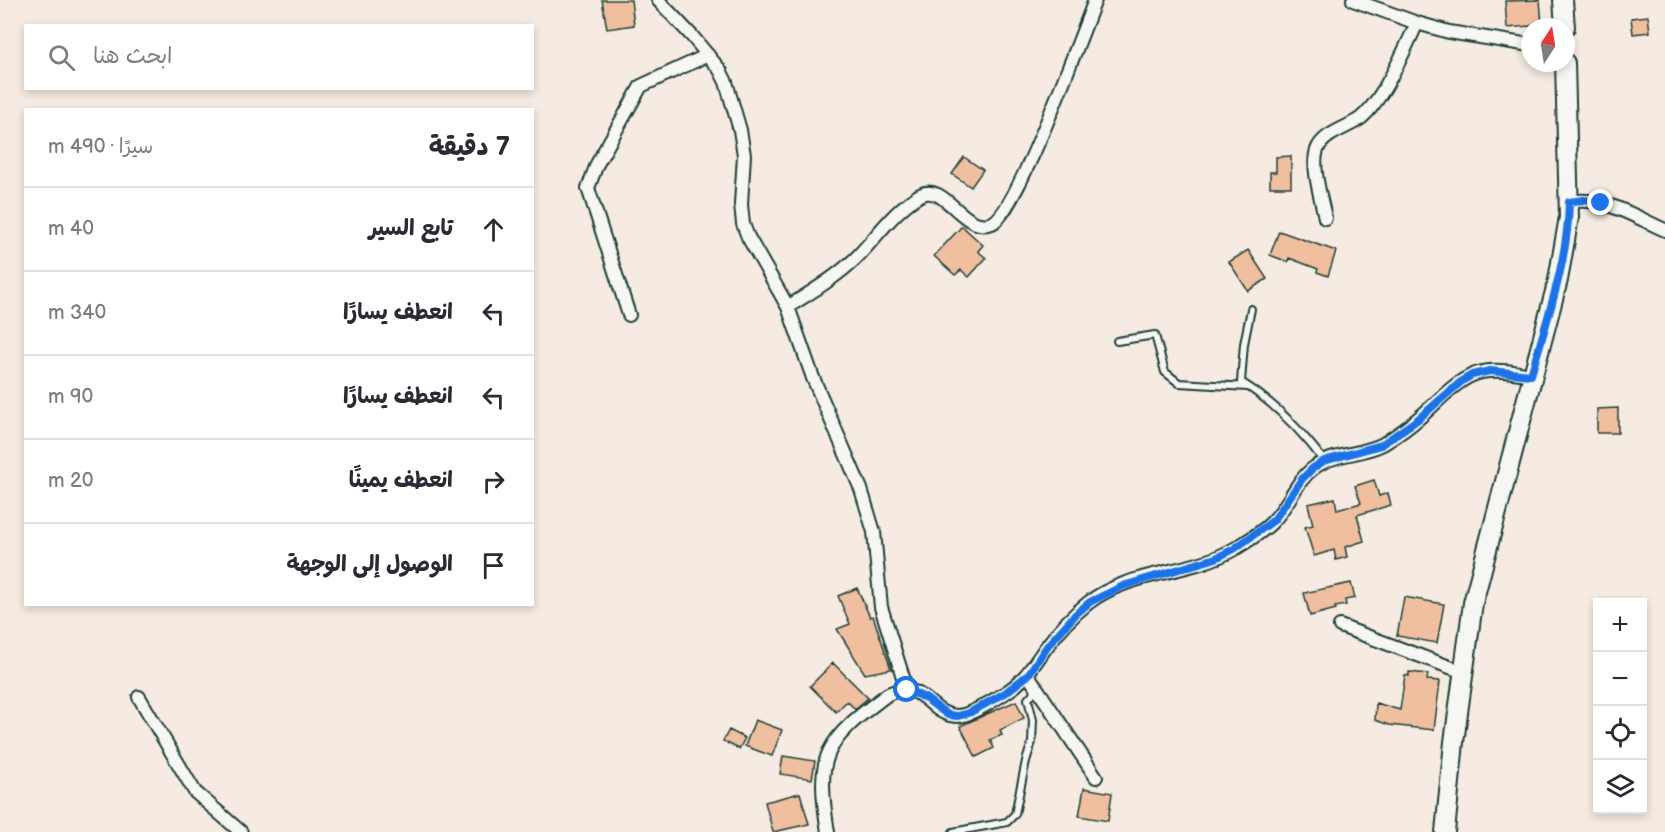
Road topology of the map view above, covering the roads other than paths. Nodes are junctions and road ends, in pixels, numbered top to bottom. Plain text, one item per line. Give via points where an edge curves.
1 (658, 0) edge
2 (1095, 0) edge
3 (1353, 0) edge
4 (1563, 0) edge
5 (1564, 18) edge
6 (1417, 23) junction
7 (1521, 44) edge
8 (708, 55) junction
9 (1565, 72) edge
10 (1569, 202) junction
11 (1325, 219) dead end
12 (1665, 230) edge
13 (788, 307) junction
14 (1251, 309) dead end
15 (628, 315) dead end
16 (1117, 341) dead end
17 (1531, 375) junction
18 (1248, 387) junction
19 (1324, 461) junction
20 (1340, 626) dead end
21 (1462, 672) junction
22 (1028, 675) junction
23 (1037, 688) junction
24 (907, 690) junction
25 (139, 697) dead end
26 (1096, 777) dead end
27 (241, 832) edge
28 (828, 832) edge
29 (953, 832) edge
30 (1445, 832) edge

1 - 8 street
2 - 13 street via 1053,109 1000,218 990,224 975,222 936,194 924,194 911,201 840,272
3 - 6 street
4 - 5 main road
6 - 7 street
6 - 11 street via 1373,105 1318,147 1316,170
8 - 13 street via 726,82 740,130 744,155 741,204 748,237
8 - 15 street via 641,86 597,164 588,188
9 - 10 main road
10 - 12 street via 1601,203
10 - 17 main road via 1558,280
13 - 24 street via 804,357 872,520 881,607
14 - 18 lane via 1241,382
16 - 18 lane via 1155,335 1165,372 1179,383
17 - 19 street via 1490,371 1472,375 1381,445
17 - 21 main road via 1473,603
18 - 19 lane via 1303,432
19 - 22 street via 1302,479 1274,520 1234,549 1123,586 1090,602 1048,645
20 - 21 street
21 - 30 main road
22 - 23 street
22 - 24 street via 1005,693 958,716 943,712
23 - 26 street
23 - 29 lane via 1028,699 1033,720 1032,742 1015,814 1007,822
24 - 28 street via 880,699 844,729 829,750 822,775
25 - 27 street via 195,792

